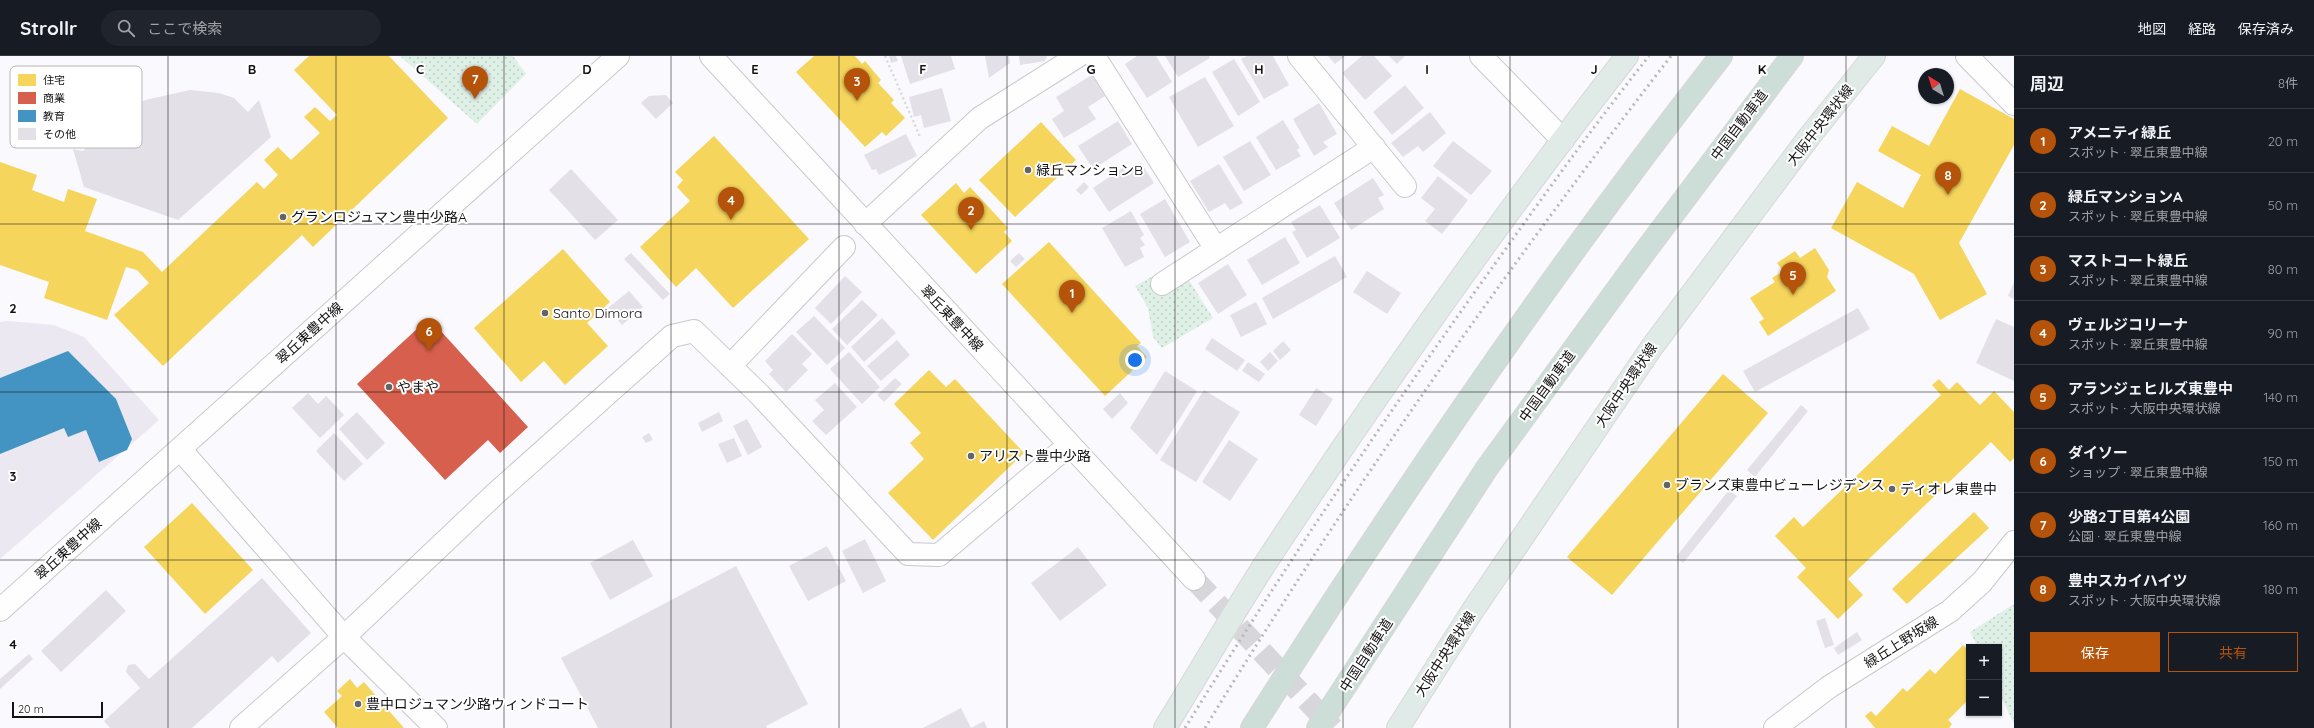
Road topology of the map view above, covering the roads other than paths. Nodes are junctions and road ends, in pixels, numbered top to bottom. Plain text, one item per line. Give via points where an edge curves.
1 (618, 56) edge
2 (711, 56) edge
3 (1094, 56) edge
4 (1299, 56) edge
5 (1482, 56) edge
6 (1627, 56) edge
7 (1721, 56) edge
8 (1792, 56) edge
9 (1874, 56) edge
10 (1967, 56) edge
11 (1072, 57) edge
12 (2014, 104) edge
13 (1563, 140) junction
14 (1374, 147) junction
15 (1405, 186) dead end
16 (865, 224) junction
17 (844, 247) dead end
18 (1216, 249) junction
19 (1162, 284) dead end
20 (730, 366) junction
21 (1068, 444) junction
22 (180, 449) junction
23 (2012, 549) edge
24 (1194, 579) tunnel mouth
25 (0, 610) edge
26 (344, 638) junction
27 (1201, 671) junction
28 (241, 728) edge
29 (436, 728) edge
30 (1153, 728) edge
31 (1165, 728) edge
32 (1252, 728) edge
33 (1318, 728) edge
34 (1398, 728) edge
35 (1775, 728) edge

1 - 22 street, 翠丘東豊中線
2 - 16 street, 翠丘東豊中線
3 - 18 street
4 - 14 street
5 - 13 street
6 - 13 main road
7 - 32 highway via 1629,175 1427,458
8 - 33 highway, 中国自動車道 via 1487,468
9 - 34 main road, 大阪中央環状線 via 1809,137 1652,348 1473,610
10 - 12 street
11 - 16 street via 980,118
13 - 27 main road via 1378,397 1262,569
14 - 15 street
14 - 18 street
16 - 21 street, 翠丘東豊中線
17 - 20 street
18 - 19 street
20 - 21 street via 908,554 939,555
20 - 26 street via 694,331 672,336 495,494
21 - 24 street, 翠丘東豊中線
22 - 25 street, 翠丘東豊中線
22 - 26 street
23 - 35 street, 緑丘上野坂線 via 1982,582 1950,611 1829,687
26 - 28 street
26 - 29 street
27 - 30 main road
27 - 31 main road

